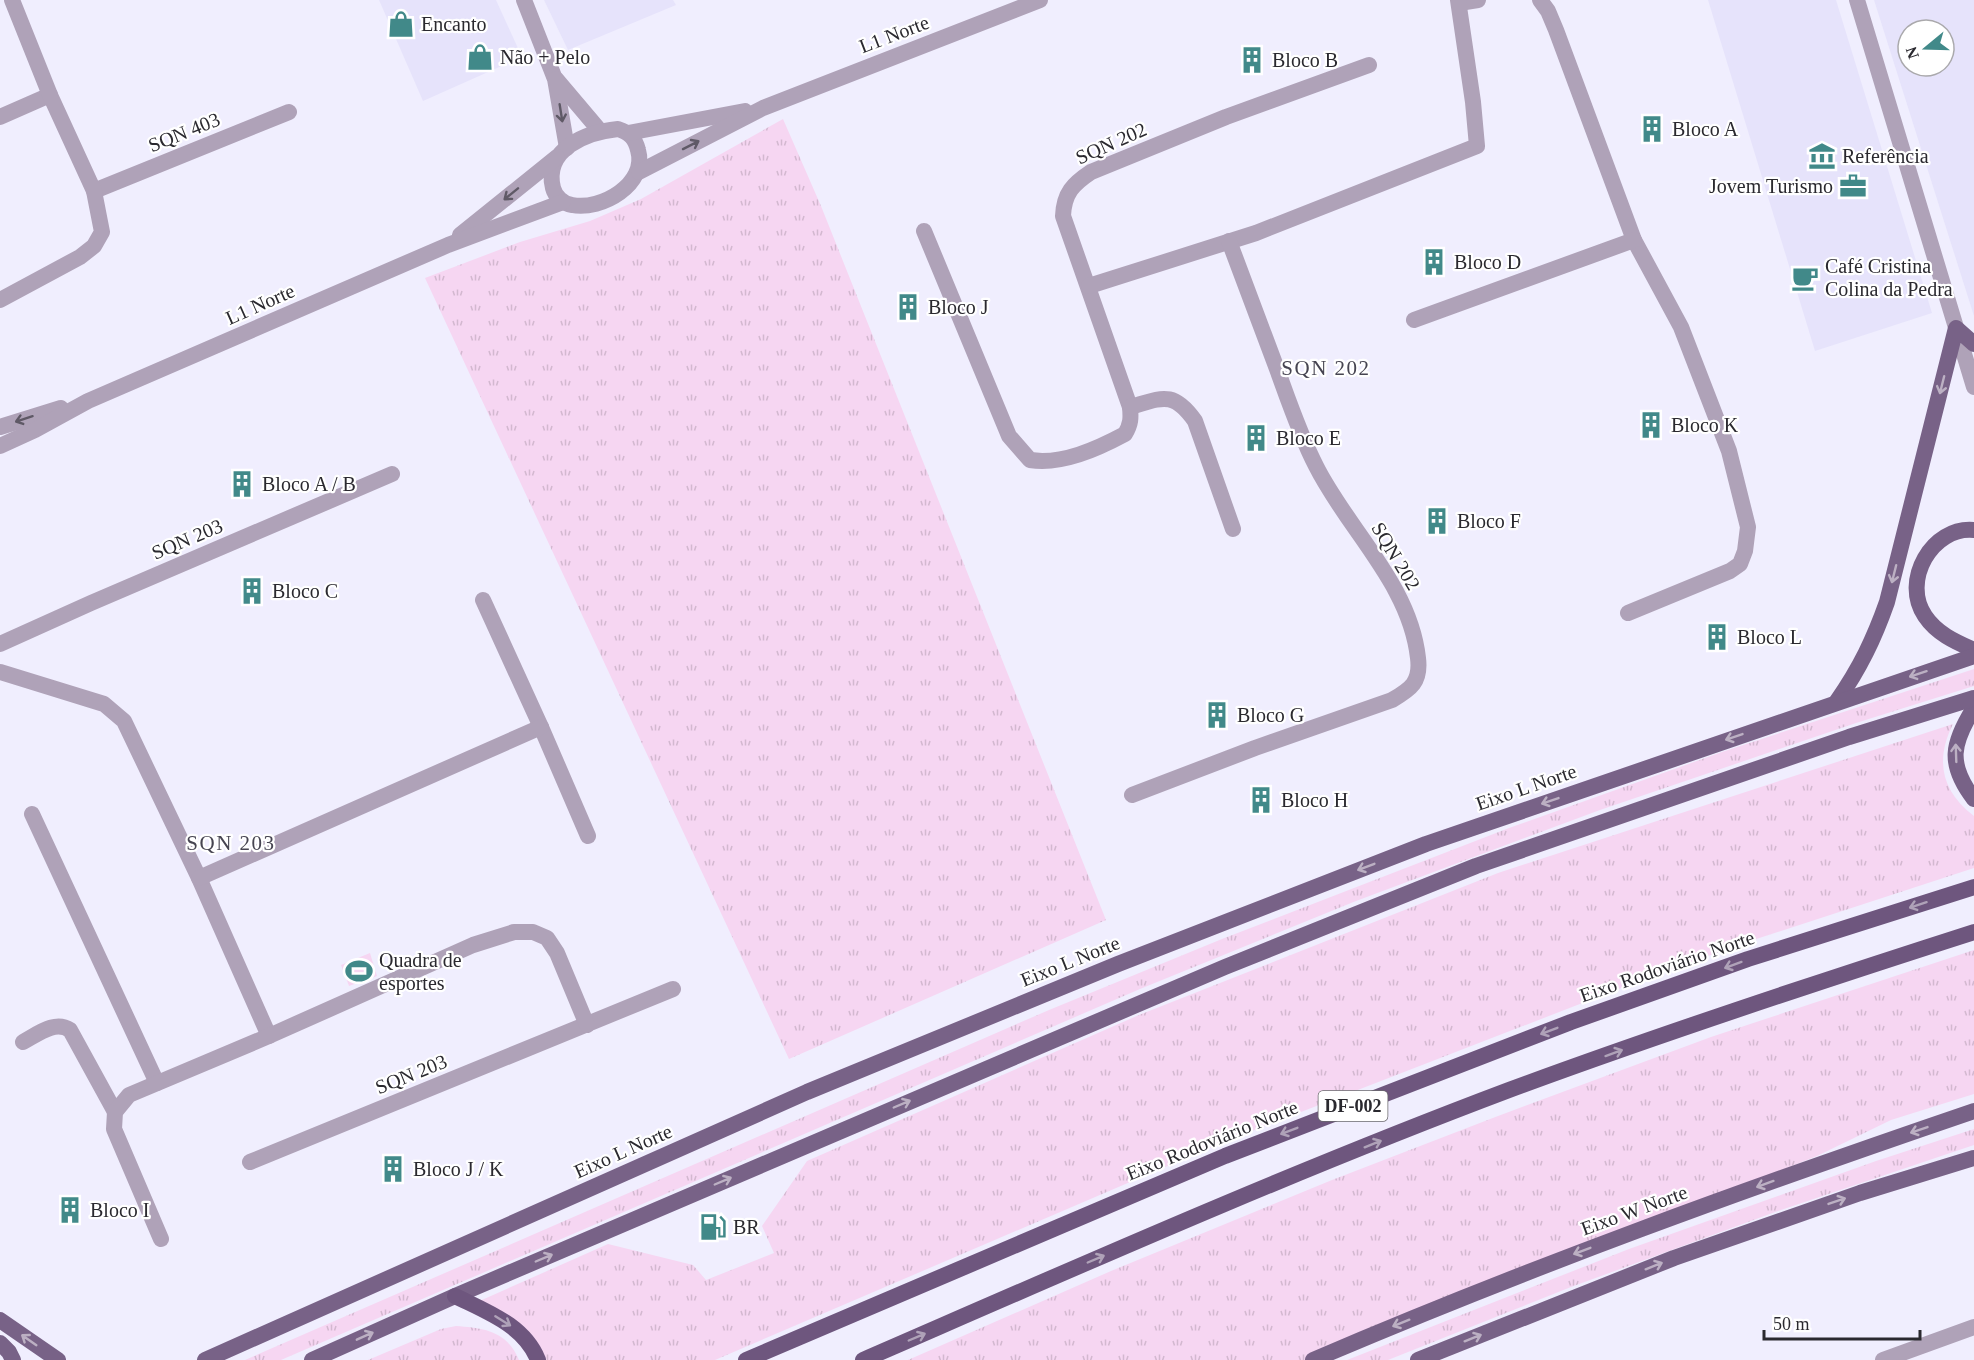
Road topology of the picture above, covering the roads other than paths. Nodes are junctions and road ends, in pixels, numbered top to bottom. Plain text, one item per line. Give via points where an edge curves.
1 (12, 0) edge
2 (524, 0) edge
3 (1040, 0) edge
4 (1478, 0) edge
5 (1857, 0) edge
6 (1459, 1) edge
7 (1537, 1) edge
8 (1369, 65) dead end
9 (555, 79) junction
10 (50, 95) junction
11 (763, 108) junction
12 (289, 112) dead end
13 (0, 117) edge
14 (600, 131) junction
15 (628, 132) junction
16 (562, 153) junction
17 (639, 172) junction
18 (94, 191) junction
19 (563, 202) junction
20 (924, 231) dead end
21 (1634, 240) junction
22 (1229, 241) junction
23 (448, 245) junction
24 (1089, 286) junction
25 (0, 300) edge
26 (1414, 320) dead end
27 (1956, 328) junction
28 (1974, 344) edge
29 (1974, 387) edge
30 (88, 401) junction
31 (1130, 407) junction
32 (0, 427) edge
33 (0, 446) edge
34 (392, 474) dead end
35 (1233, 529) dead end
36 (1974, 530) edge
37 (483, 600) dead end
38 (1628, 613) dead end
39 (0, 644) edge
40 (1974, 650) edge
41 (1974, 656) edge
42 (0, 672) edge
43 (1974, 698) edge
44 (1837, 701) junction
45 (1974, 708) edge
46 (541, 727) junction
47 (1132, 795) dead end
48 (1974, 799) edge
49 (32, 814) dead end
50 (588, 836) dead end
51 (199, 878) junction
52 (1974, 887) edge
53 (1974, 933) edge
54 (673, 989) dead end
55 (587, 1025) junction
56 (269, 1036) junction
57 (23, 1042) dead end
58 (156, 1083) junction
59 (1974, 1111) edge
60 (115, 1112) junction
61 (1974, 1158) edge
62 (250, 1161) dead end
63 (161, 1239) dead end
64 (455, 1296) junction
65 (0, 1320) edge
66 (1974, 1327) edge
67 (0, 1343) edge
68 (13, 1360) edge
69 (58, 1360) edge
70 (205, 1360) edge
71 (312, 1360) edge
72 (538, 1360) edge
73 (746, 1360) edge
74 (863, 1360) edge
75 (1313, 1360) edge
76 (1418, 1360) edge
77 (1883, 1360) edge

1 - 10 street
2 - 9 street
3 - 11 street, L1 Norte
4 - 6 street
5 - 27 street
6 - 22 street via 1477,146
7 - 21 street via 1556,30
8 - 24 street, SQN 202 via 1226,117 1091,172 1076,182 1068,191 1063,216
9 - 14 street
9 -> 16 street
10 - 13 street
10 - 18 street
11 - 15 street, L1 Norte
17 -> 11 street, L1 Norte
12 - 18 street, SQN 403
14 - 15 street
14 - 16 street via 580,139
15 - 17 street via 640,156
16 - 19 street via 552,165 551,177 554,192
16 -> 23 street, L1 Norte
17 - 19 street via 625,190 606,200 573,206
18 - 25 street via 102,232 94,246
19 - 23 street, L1 Norte
20 - 31 street via 1009,436 1030,460 1060,460 1125,434 1131,426
21 - 26 street
21 - 38 street via 1681,327 1729,452 1748,527 1740,564
22 - 24 street
22 - 47 street, SQN 202 via 1317,467 1392,583 1410,625 1418,658 1417,679 1409,690 1392,700
23 - 30 street, L1 Norte
24 - 31 street, SQN 202
27 - 28 main road
27 - 29 street
27 -> 44 main road via 1887,602 1858,670
30 -> 32 street, L1 Norte
30 - 33 street, L1 Norte
31 - 35 street via 1159,399 1173,399 1184,406 1195,421
34 - 39 street, SQN 203
36 - 40 main road via 1955,532 1933,546 1919,569 1917,585 1923,614 1934,627
37 - 46 street
41 -> 44 main road, Eixo L Norte
42 - 51 street via 104,704 120,716
64 -> 43 main road via 1225,966 1476,866 1849,737
44 -> 70 main road, Eixo L Norte via 1426,844 1107,968 807,1092
48 -> 45 main road via 1961,779 1956,760 1956,741
46 - 50 street
46 - 51 street
49 - 58 street
51 - 56 street
52 -> 73 highway, Eixo Rodoviário Norte / DF-002 via 1748,959 1571,1022 1225,1156
74 -> 53 highway, DF-002 via 1236,1198 1509,1090 1742,1007
54 - 55 street, SQN 203
55 - 56 street via 547,938 533,932 514,932 473,945
55 - 62 street, SQN 203
56 - 58 street
57 - 60 street via 56,1025 70,1030
58 - 60 street via 129,1095
59 -> 75 main road, Eixo W Norte via 1608,1241
60 - 63 street via 117,1140
76 -> 61 main road via 1674,1258
71 -> 64 main road
64 -> 72 highway via 505,1321 525,1337
69 -> 65 main road
66 - 77 street
67 - 68 main road

